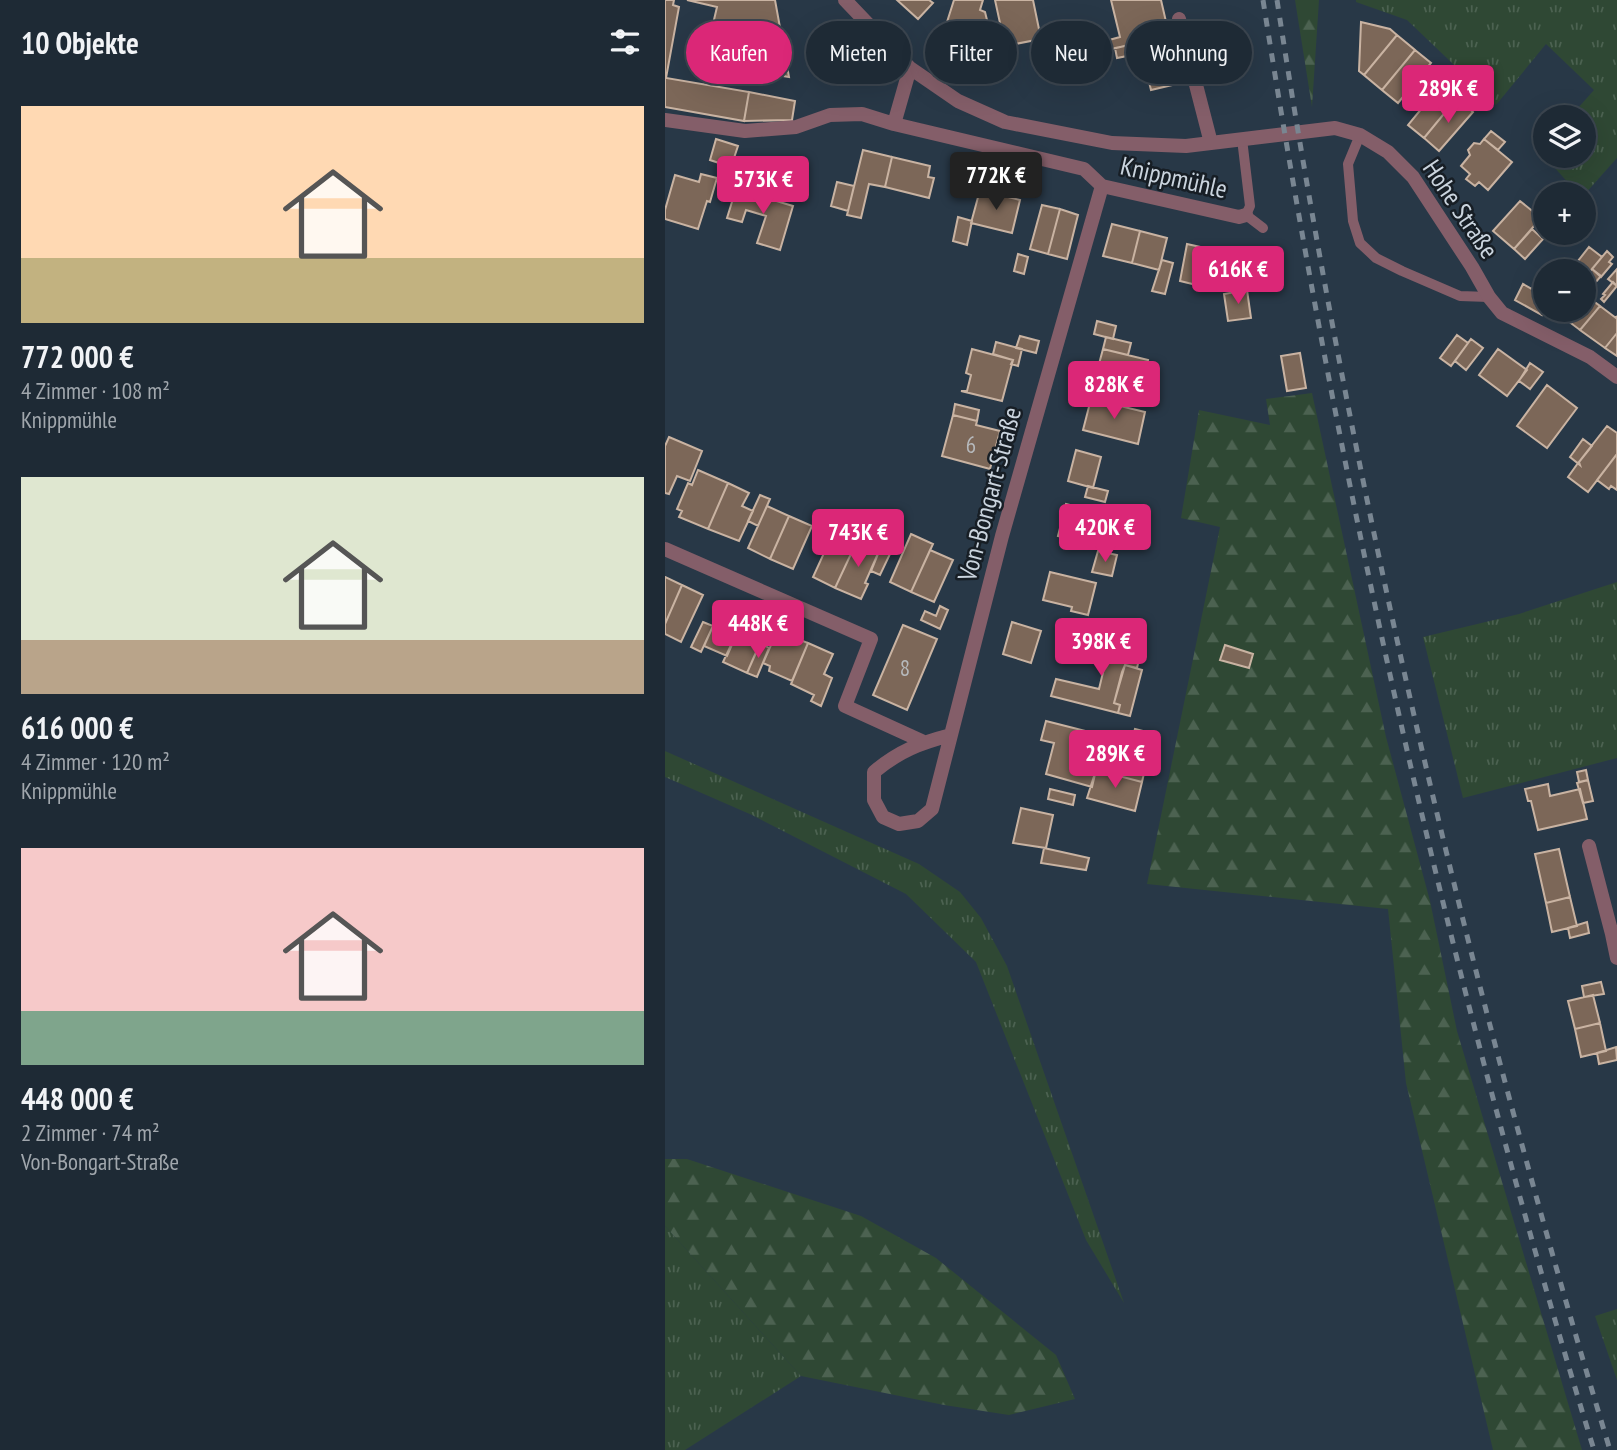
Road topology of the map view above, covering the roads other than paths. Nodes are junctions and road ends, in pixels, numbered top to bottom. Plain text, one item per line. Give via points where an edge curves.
1 (845, 0) edge
2 (1179, 19) dead end
3 (865, 21) edge
4 (911, 69) edge
5 (905, 84) edge
6 (665, 120) edge
7 (894, 124) junction
8 (1360, 135) junction
9 (1242, 139) junction
10 (1211, 143) junction
11 (1102, 186) junction
12 (1246, 215) junction
13 (1263, 228) dead end
14 (1489, 297) junction
15 (1617, 377) edge
16 (665, 549) edge
17 (951, 735) junction
18 (924, 742) junction
19 (1589, 846) dead end
20 (1614, 933) edge
21 (1617, 958) edge

1 - 3 street, Knippmühle
2 - 10 street, Knippmühle
4 - 10 street, Knippmühle via 958,101 1005,122 1112,143
5 - 7 street
6 - 7 street, Knippmühle via 745,131 796,127 830,115 862,114
7 - 11 street, Knippmühle via 1084,169
8 - 9 street, Hohe Straße via 1335,128
8 - 14 street, Hohe Straße via 1388,152 1413,177
8 - 14 lane via 1348,164 1353,221 1360,243 1377,258 1460,296
9 - 10 street, Knippmühle
9 - 12 lane via 1250,206
11 - 12 street, Knippmühle
11 - 17 street, Von-Bongart-Straße via 1002,536
12 - 13 lane
14 - 15 street, Hohe Straße via 1502,313 1590,357
16 - 18 street via 871,639 845,706
17 - 18 street, Von-Bongart-Straße
17 - 18 street, Von-Bongart-Straße via 932,809 918,821 899,824 883,817 874,800 874,772 893,756
19 - 20 street
20 - 21 street

